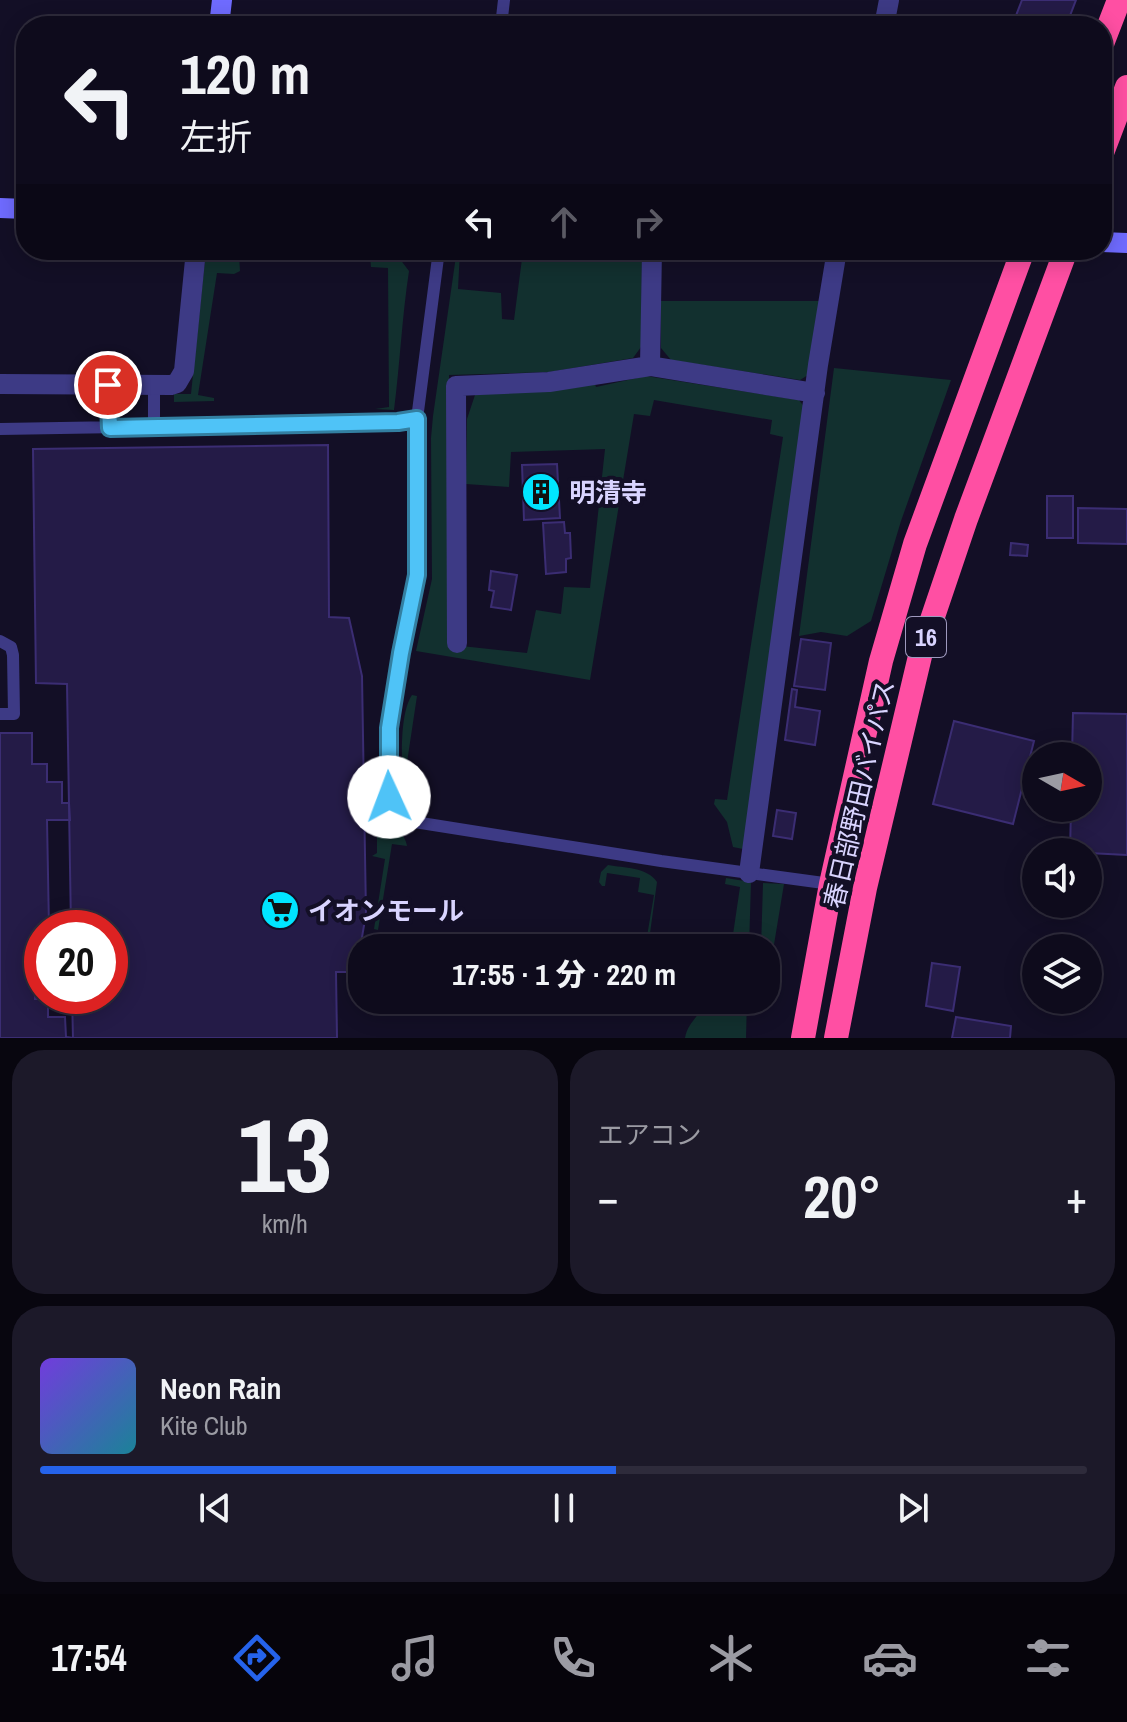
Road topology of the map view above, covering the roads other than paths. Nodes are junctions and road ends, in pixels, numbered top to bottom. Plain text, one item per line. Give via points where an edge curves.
1 (1127, 87) edge
2 (1112, 127) edge
3 (195, 260) edge
4 (438, 260) edge
5 (652, 260) edge
6 (835, 260) edge
7 (1019, 260) edge
8 (1062, 260) edge
9 (650, 366) junction
10 (0, 384) edge
11 (108, 385) junction
12 (154, 385) junction
13 (815, 393) junction
14 (417, 419) junction
15 (154, 427) junction
16 (110, 428) junction
17 (0, 429) edge
18 (0, 641) edge
19 (457, 643) dead end
20 (0, 714) edge
21 (749, 873) junction
22 (831, 884) junction
23 (803, 1038) edge
24 (836, 1038) edge

1 - 2 highway
3 - 12 street via 184,371 177,383
4 - 14 lane
5 - 9 street
6 - 13 street
7 - 22 highway, 春日部野田バイパス / 16 via 915,544 881,661
8 - 24 highway, 春日部野田バイパス / 16 via 921,652
9 - 13 street
9 - 19 street via 549,382 456,386
10 - 11 street
11 - 12 street
11 - 16 lane
12 - 15 lane
13 - 21 street
14 - 15 lane
14 - 21 lane via 417,575 389,728 389,797 396,812 408,821
15 - 16 lane
16 - 17 lane
18 - 20 lane via 13,655 14,714
21 - 22 lane
22 - 23 highway, 春日部野田バイパス / 16

